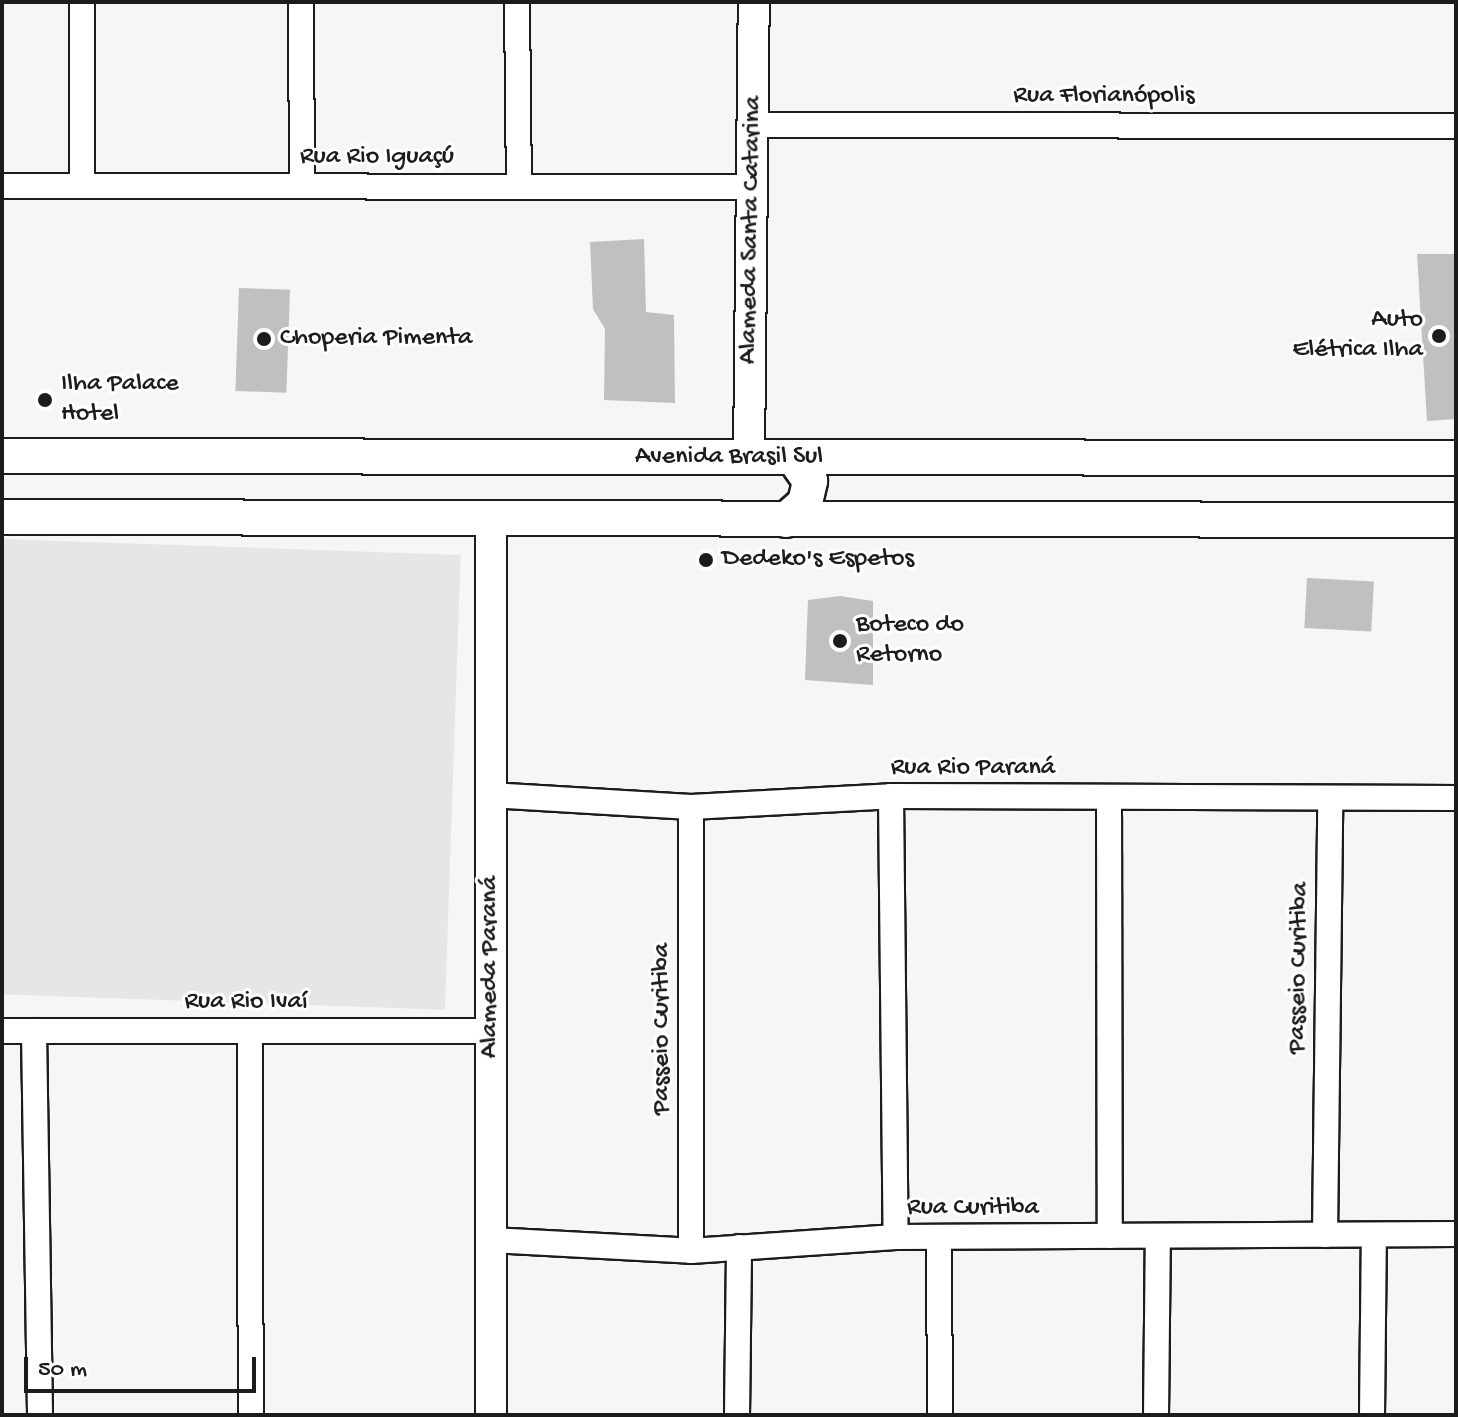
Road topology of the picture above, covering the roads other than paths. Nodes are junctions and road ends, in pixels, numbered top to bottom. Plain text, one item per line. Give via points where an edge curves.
1 (82, 2) edge
2 (301, 2) edge
3 (517, 2) edge
4 (754, 2) edge
5 (753, 125) junction
6 (1456, 126) edge
7 (2, 186) edge
8 (82, 186) junction
9 (302, 186) junction
10 (519, 186) junction
11 (752, 187) junction
12 (2, 456) edge
13 (749, 457) junction
14 (794, 458) junction
15 (1456, 458) edge
16 (2, 517) edge
17 (491, 519) junction
18 (786, 520) junction
19 (1456, 520) edge
20 (490, 795) junction
21 (891, 796) junction
22 (1109, 797) junction
23 (1330, 798) junction
24 (1456, 798) edge
25 (691, 807) junction
26 (2, 1031) edge
27 (34, 1031) junction
28 (250, 1031) junction
29 (491, 1031) junction
30 (1456, 1234) edge
31 (1325, 1235) junction
32 (1374, 1235) junction
33 (1110, 1236) junction
34 (1158, 1236) junction
35 (896, 1237) junction
36 (939, 1237) junction
37 (491, 1240) junction
38 (739, 1247) junction
39 (691, 1251) junction
40 (40, 1415) edge
41 (251, 1415) edge
42 (491, 1415) edge
43 (737, 1415) edge
44 (940, 1415) edge
45 (1156, 1415) edge
46 (1372, 1415) edge

1 - 8 street
2 - 9 street
3 - 10 street
4 - 5 street, Alameda Santa Catarina
5 - 6 street, Rua Florianópolis
5 - 11 street, Alameda Santa Catarina
7 - 8 street, Rua Rio Iguaçú
8 - 9 street, Rua Rio Iguaçú
9 - 10 street, Rua Rio Iguaçú
10 - 11 street, Rua Rio Iguaçú
11 - 13 street, Alameda Santa Catarina
12 - 13 main road, Avenida Brasil Sul
13 - 14 main road, Avenida Brasil Sul
14 - 15 main road, Avenida Brasil Sul
14 - 18 main road via 810,481 805,503
16 - 17 main road
17 - 18 main road
17 - 20 street, Alameda Paraná
18 - 19 main road
20 - 25 street, Rua Rio Paraná
20 - 29 street, Alameda Paraná
21 - 22 street, Rua Rio Paraná
21 - 25 street, Rua Rio Paraná
21 - 35 street
22 - 23 street, Rua Rio Paraná
22 - 33 street
23 - 24 street, Rua Rio Paraná
23 - 31 street, Passeio Curitiba
25 - 39 street, Passeio Curitiba
26 - 27 street, Rua Rio Ivaí
27 - 28 street, Rua Rio Ivaí
27 - 40 street
28 - 29 street, Rua Rio Ivaí
28 - 41 street
29 - 37 street, Alameda Paraná
30 - 32 street, Rua Curitiba
31 - 32 street, Rua Curitiba
31 - 34 street, Rua Curitiba
32 - 46 street
33 - 34 street, Rua Curitiba
33 - 36 street, Rua Curitiba
34 - 45 street
35 - 36 street, Rua Curitiba
35 - 38 street, Rua Curitiba
36 - 44 street
37 - 39 street, Rua Curitiba
37 - 42 street, Alameda Paraná
38 - 39 street, Rua Curitiba
38 - 43 street

